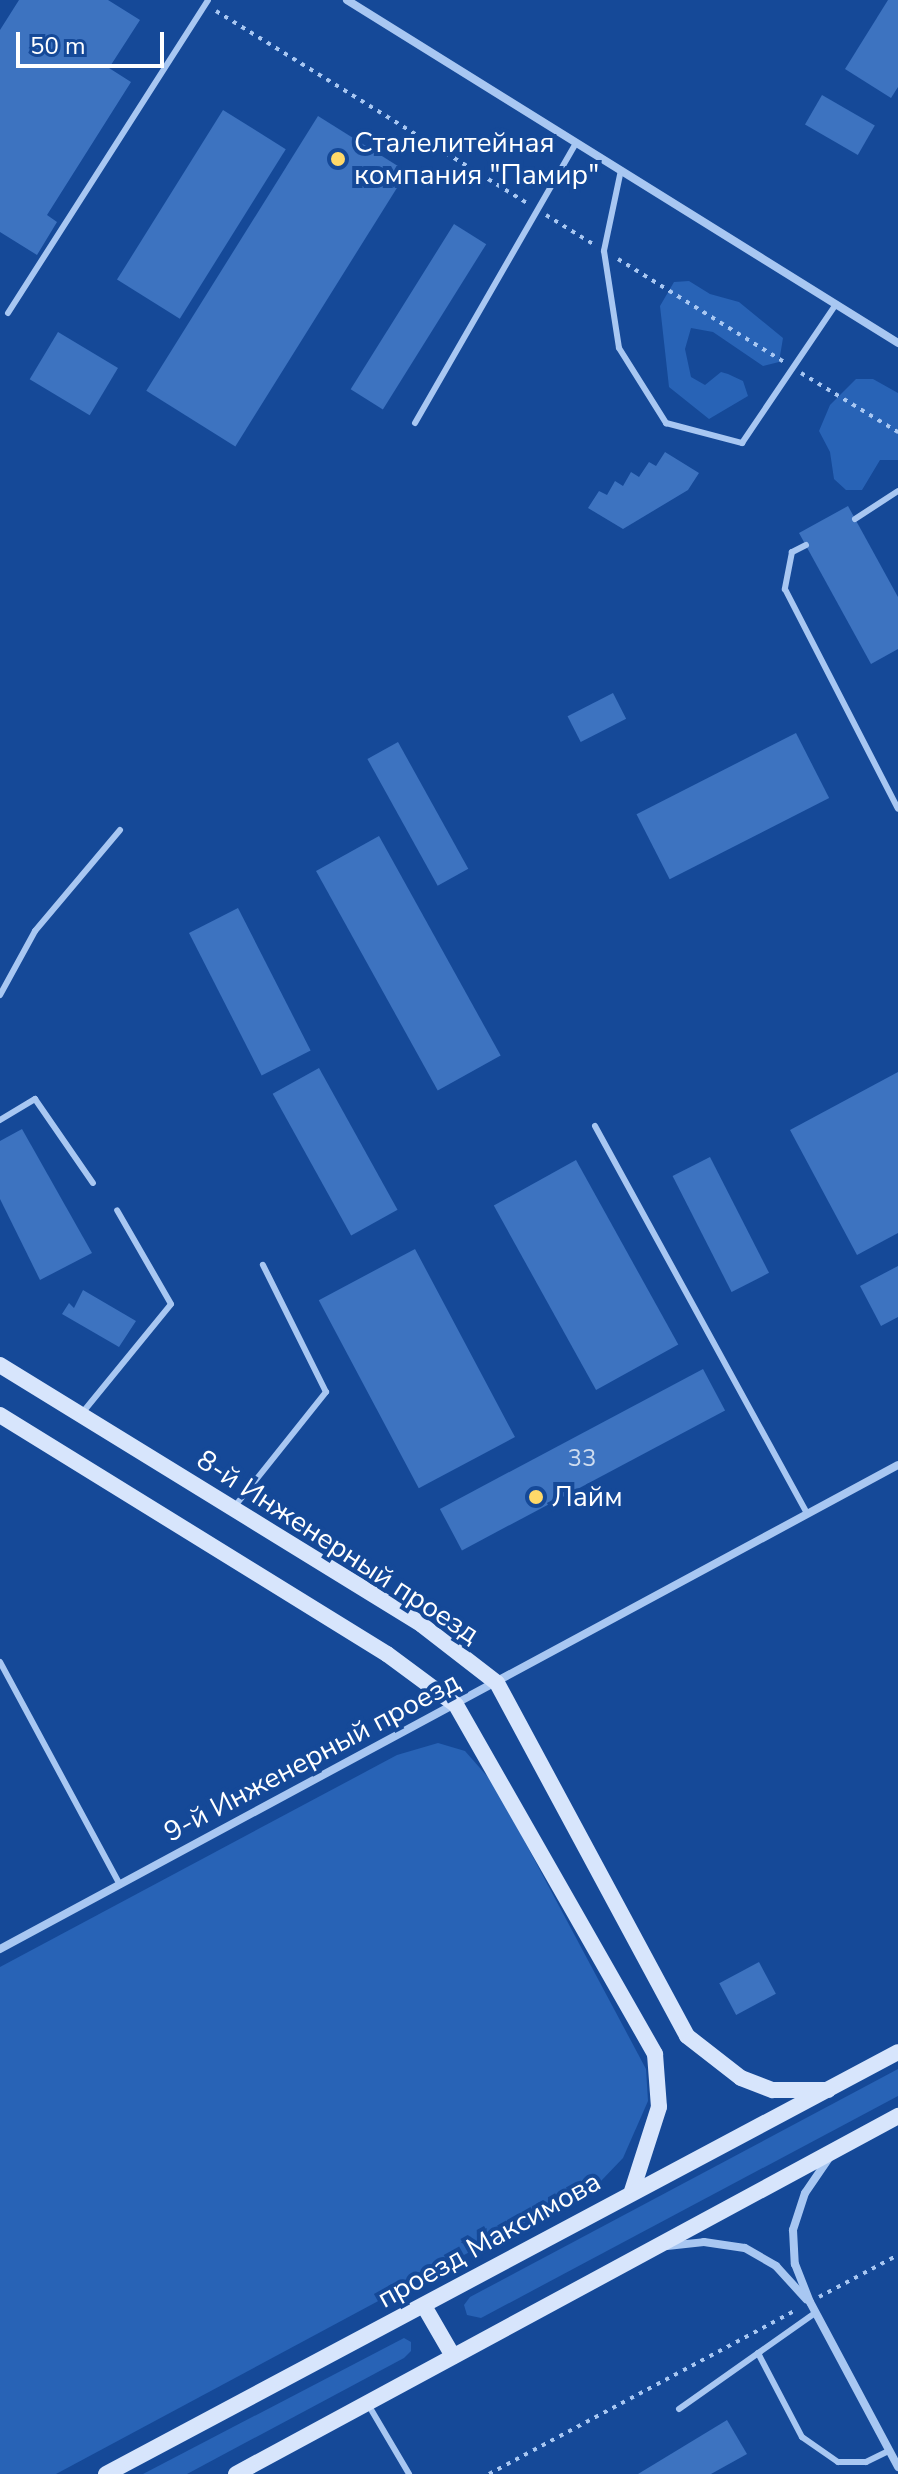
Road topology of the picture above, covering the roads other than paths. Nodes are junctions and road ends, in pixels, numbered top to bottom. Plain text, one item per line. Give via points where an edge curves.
1 (208, 0) edge
2 (347, 0) edge
3 (576, 143) junction
4 (621, 170) junction
5 (836, 304) junction
6 (8, 313) dead end
7 (898, 343) edge
8 (415, 423) dead end
9 (898, 491) edge
10 (855, 519) dead end
11 (806, 545) dead end
12 (898, 809) edge
13 (120, 830) dead end
14 (0, 995) edge
15 (0, 1120) edge
16 (595, 1126) dead end
17 (93, 1183) dead end
18 (117, 1210) dead end
19 (263, 1265) dead end
20 (0, 1365) edge
21 (0, 1415) edge
22 (81, 1415) junction
23 (898, 1465) edge
24 (233, 1508) junction
25 (807, 1514) junction
26 (0, 1662) edge
27 (497, 1683) junction
28 (456, 1705) junction
29 (120, 1885) junction
30 (0, 1949) edge
31 (898, 2052) edge
32 (828, 2090) junction
33 (898, 2116) edge
34 (836, 2149) junction
35 (632, 2191) junction
36 (652, 2248) junction
37 (810, 2302) junction
38 (424, 2306) junction
39 (815, 2313) junction
40 (758, 2353) junction
41 (453, 2356) junction
42 (367, 2403) junction
43 (679, 2409) dead end
44 (889, 2451) junction
45 (898, 2467) edge
46 (106, 2474) edge
47 (237, 2474) edge
48 (409, 2474) edge

1 - 6 lane
2 - 3 street
3 - 4 street
3 - 8 lane
4 - 5 street
4 - 5 lane via 604,251 619,348 666,423 742,443
5 - 7 street
9 - 10 lane
11 - 12 lane via 792,552 785,589
13 - 14 lane via 35,931
15 - 17 lane via 35,1099
16 - 25 lane
18 - 22 lane via 171,1304
19 - 24 lane via 326,1392
20 - 22 street, 8-й Инженерный проезд
21 - 28 street via 387,1654
22 - 24 street, 8-й Инженерный проезд
23 - 25 street, 9-й Инженерный проезд
24 - 27 street, 8-й Инженерный проезд via 422,1625
25 - 27 street, 9-й Инженерный проезд
26 - 29 lane
27 - 28 street, 9-й Инженерный проезд
27 - 32 street, 8-й Инженерный проезд via 585,1856 687,2036 741,2078 773,2090
28 - 29 street, 9-й Инженерный проезд
28 - 35 street via 655,2054 659,2107
29 - 30 street, 9-й Инженерный проезд
31 - 32 street, проезд Максимова
32 - 35 street, проезд Максимова
33 - 34 street
34 - 36 street
34 - 37 street via 805,2193 793,2230 795,2264
35 - 38 street, проезд Максимова
36 - 37 street via 704,2242 745,2248 776,2266
36 - 41 street
37 - 39 street
38 - 41 street
38 - 46 street, проезд Максимова
39 - 40 lane
39 - 44 street
40 - 43 lane
40 - 44 lane via 802,2437 838,2462 866,2462
41 - 42 street
42 - 47 street
42 - 48 lane
44 - 45 street

